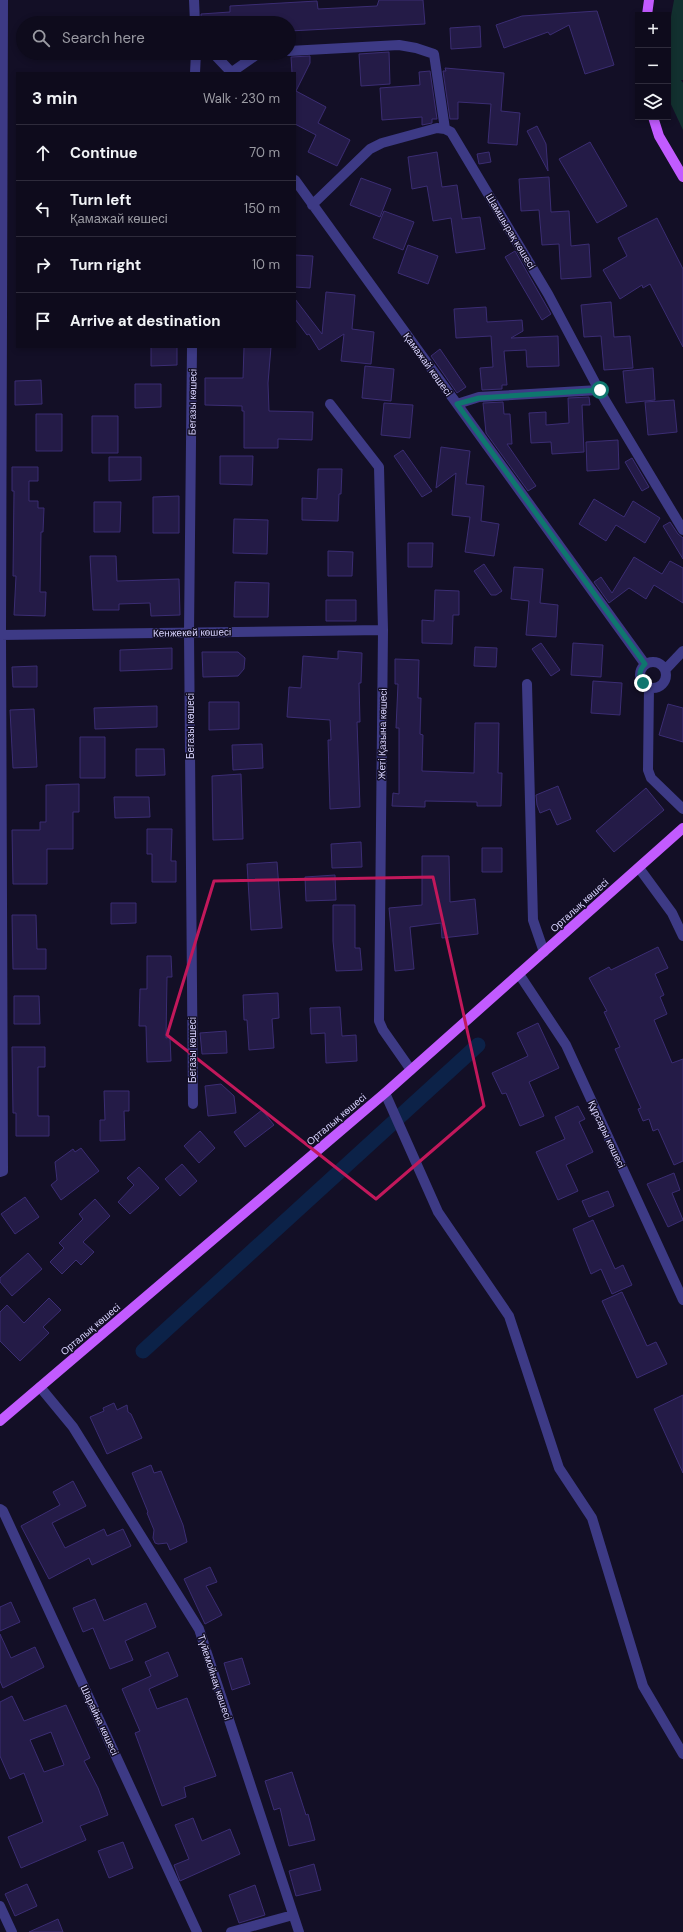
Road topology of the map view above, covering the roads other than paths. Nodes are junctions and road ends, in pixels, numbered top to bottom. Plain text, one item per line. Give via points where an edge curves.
1 (3, 0) edge
2 (194, 0) edge
3 (649, 0) edge
4 (647, 12) edge
5 (195, 16) edge
6 (296, 51) edge
7 (196, 60) edge
8 (220, 60) edge
9 (250, 60) edge
10 (195, 72) edge
11 (231, 72) edge
12 (233, 72) edge
13 (654, 120) edge
14 (445, 129) junction
15 (683, 177) edge
16 (296, 181) edge
17 (312, 205) junction
18 (192, 348) edge
19 (600, 390) junction
20 (330, 404) dead end
21 (457, 404) junction
22 (683, 530) edge
23 (383, 630) junction
24 (189, 632) junction
25 (0, 635) edge
26 (683, 651) edge
27 (645, 664) junction
28 (665, 670) junction
29 (527, 684) dead end
30 (649, 687) junction
31 (683, 809) edge
32 (683, 828) edge
33 (639, 868) junction
34 (683, 936) edge
35 (544, 952) junction
36 (519, 974) junction
37 (411, 1070) junction
38 (385, 1093) junction
39 (193, 1104) dead end
40 (2, 1171) edge
41 (683, 1300) edge
42 (40, 1386) junction
43 (0, 1421) edge
44 (0, 1509) edge
45 (683, 1754) edge
46 (0, 1906) edge
47 (293, 1915) junction
48 (12, 1932) edge
49 (197, 1932) edge
50 (231, 1932) edge
51 (299, 1932) edge

1 - 25 street
2 - 5 street
3 - 4 main road
6 - 14 street via 399,46 434,54
7 - 10 street
8 - 11 street
9 - 12 street
13 - 15 main road via 659,136
14 - 17 street via 437,128 382,143 370,149
14 - 19 street, Шамшырақ көшесі via 451,132 548,294
16 - 17 street, Қамажай көшесі
17 - 21 street, Қамажай көшесі
18 - 24 street, Бегазы көшесі
19 - 21 street via 479,398
19 - 22 street, Шамшырақ көшесі
20 - 23 street, Жеті Қазына көшесі via 379,467
21 - 27 street, Қамажай көшесі
23 - 24 street, Кенжекей көшесі
23 - 37 street, Жеті Қазына көшесі via 379,1022
24 - 25 street, Кенжекей көшесі
24 - 39 street, Бегазы көшесі
25 - 40 street
26 - 28 street
27 - 28 street via 658,662
27 - 30 street via 640,677
28 - 30 street via 663,684 655,688
29 - 35 street via 533,920
30 - 31 street via 648,770 651,778
32 - 33 main road, Орталық көшесі
33 - 34 street via 672,913
33 - 35 main road, Орталық көшесі
35 - 36 main road, Орталық көшесі
36 - 37 main road, Орталық көшесі
36 - 41 street, Құрсары көшесі via 566,1045
37 - 38 main road, Орталық көшесі
38 - 42 main road, Орталық көшесі
38 - 45 street via 438,1212 509,1316 558,1468 592,1518 643,1686
42 - 43 main road, Орталық көшесі
42 - 47 street, Түйемойнақ көшесі via 73,1427 199,1629
44 - 49 street, Шарайна көшесі
46 - 48 street
47 - 50 street
47 - 51 street, Түйемойнақ көшесі

